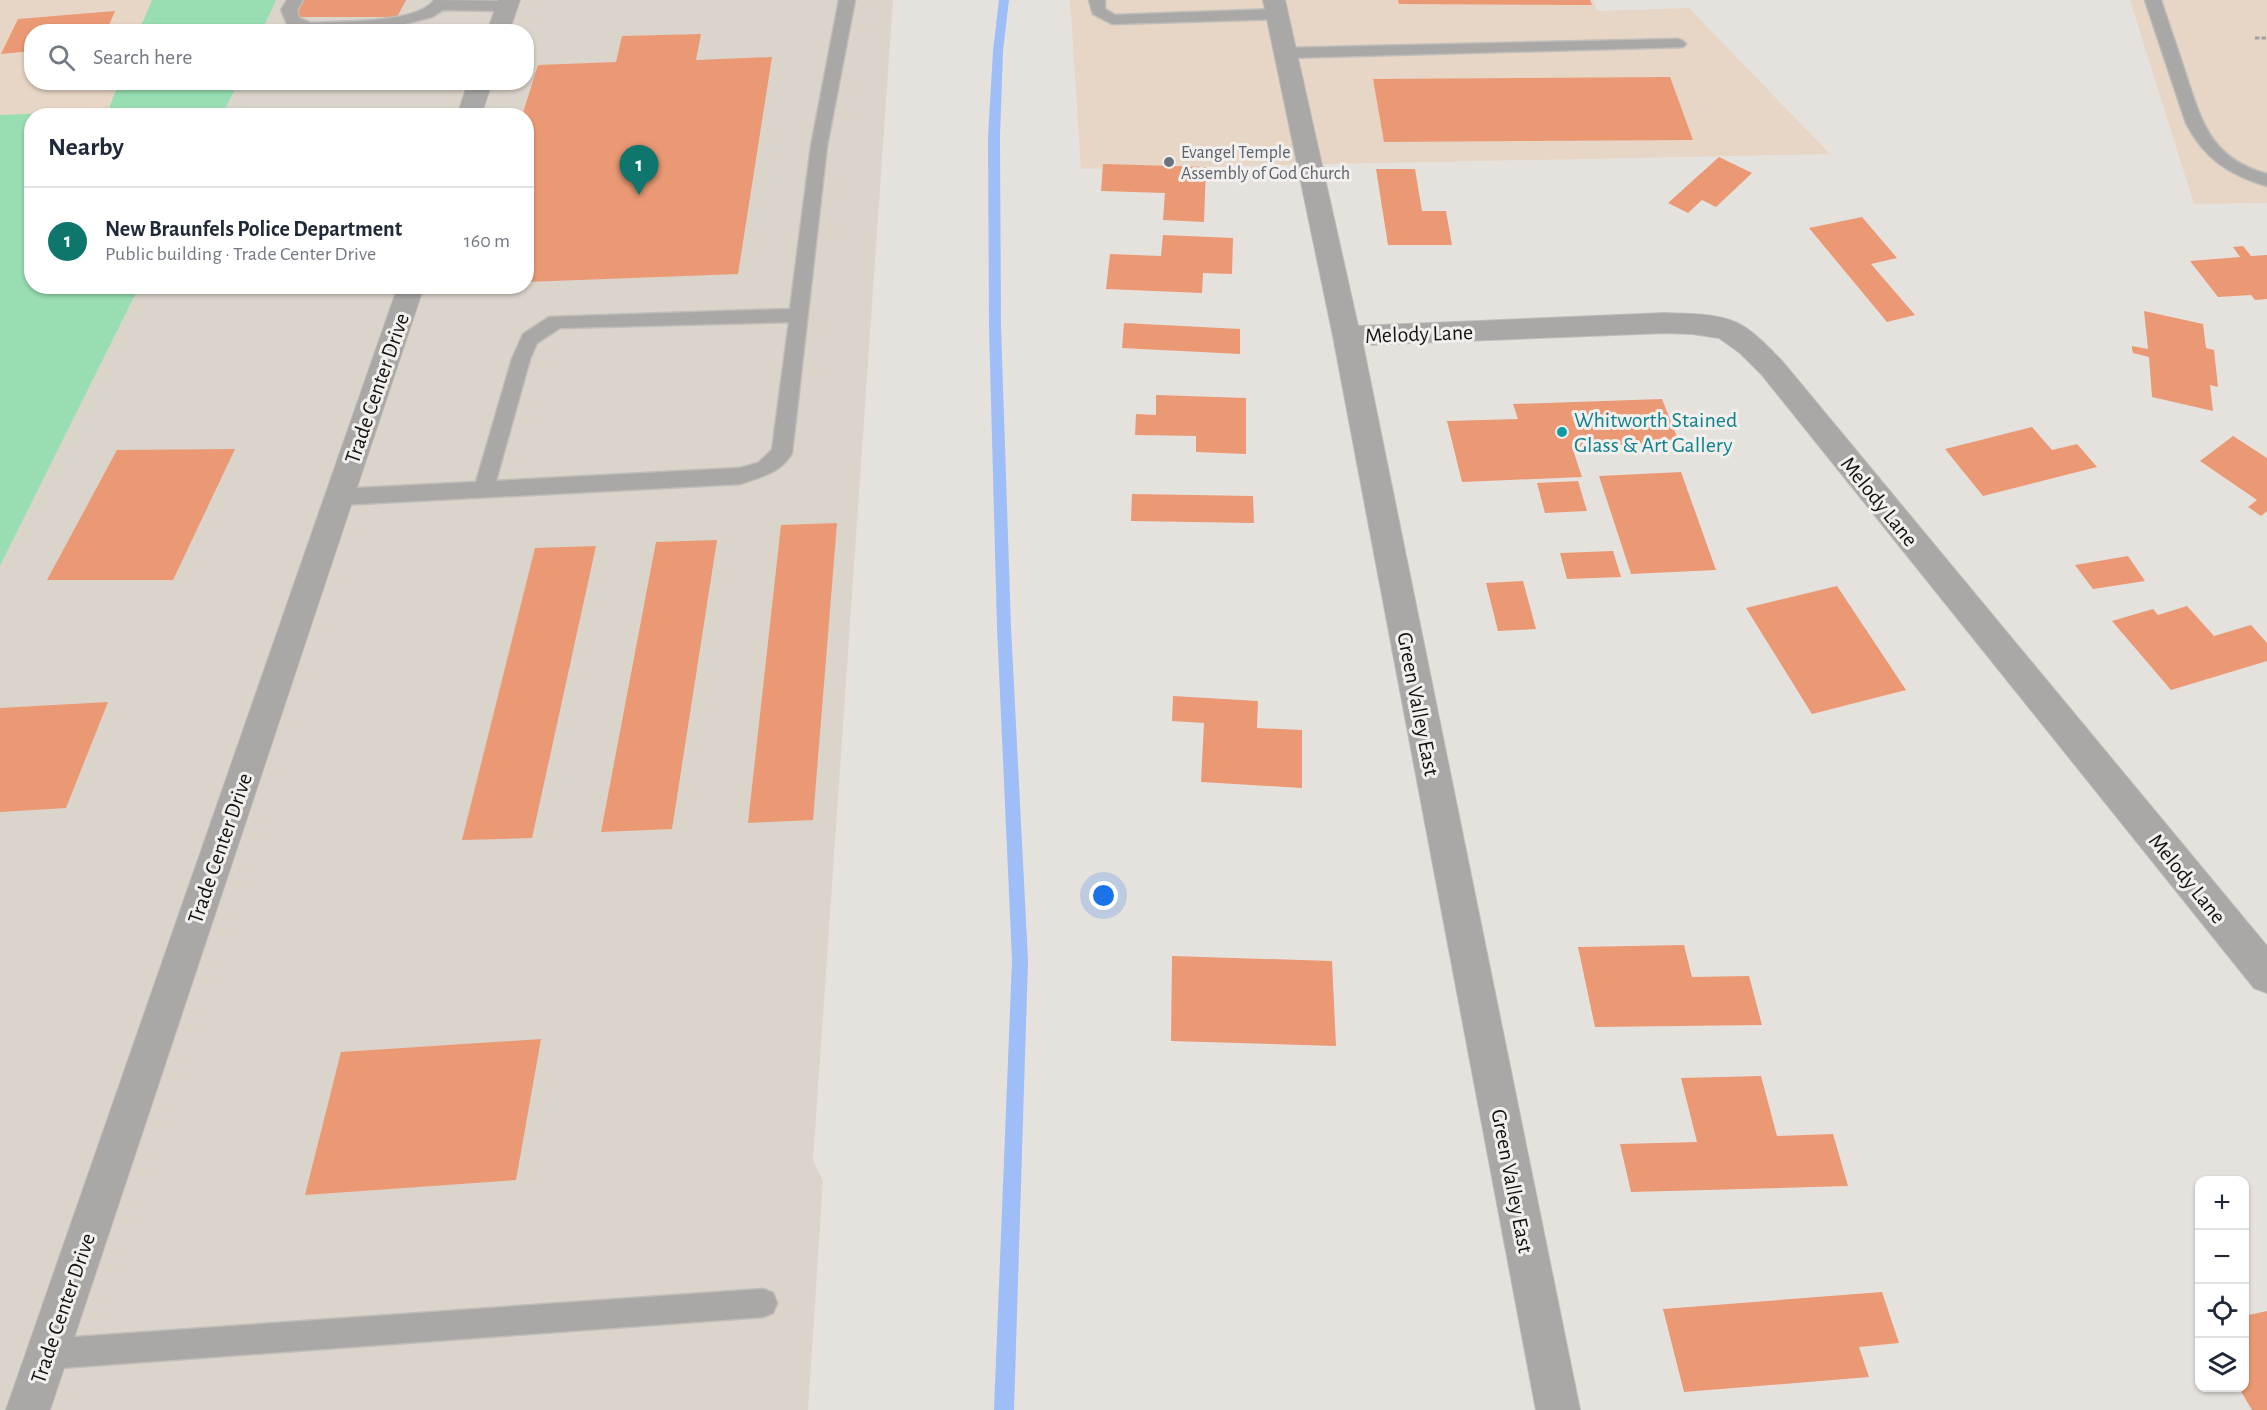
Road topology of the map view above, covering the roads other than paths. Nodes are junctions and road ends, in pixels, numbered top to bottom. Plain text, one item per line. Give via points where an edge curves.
1 (295, 0) edge
2 (847, 0) edge
3 (1097, 0) edge
4 (2153, 0) edge
5 (441, 3) edge
6 (508, 3) edge
7 (1275, 7) edge
8 (299, 24) edge
9 (365, 24) edge
10 (501, 24) edge
11 (1678, 44) dead end
12 (1284, 53) junction
13 (477, 90) edge
14 (472, 108) edge
15 (2267, 180) edge
16 (408, 294) edge
17 (799, 315) junction
18 (1347, 336) junction
19 (484, 488) junction
20 (339, 497) junction
21 (2267, 975) edge
22 (763, 1303) dead end
23 (47, 1354) junction
24 (28, 1410) edge
25 (1558, 1410) edge

1 - 8 lane via 289,10 292,21
2 - 17 lane via 819,146
3 - 7 lane via 1098,11 1112,19
4 - 15 lane via 2202,140 2225,163
5 - 6 lane
5 - 9 lane via 427,14
6 - 10 street
7 - 12 street, Green Valley East
11 - 12 lane
12 - 18 street, Green Valley East
13 - 14 street
16 - 20 street, Trade Center Drive
17 - 19 lane via 556,322 530,339 521,359
17 - 19 lane via 782,453 765,468 740,476
18 - 21 street, Melody Lane via 1665,323 1726,328 1772,368
18 - 25 street, Green Valley East
19 - 20 lane
20 - 23 street, Trade Center Drive
22 - 23 lane
23 - 24 street, Trade Center Drive

